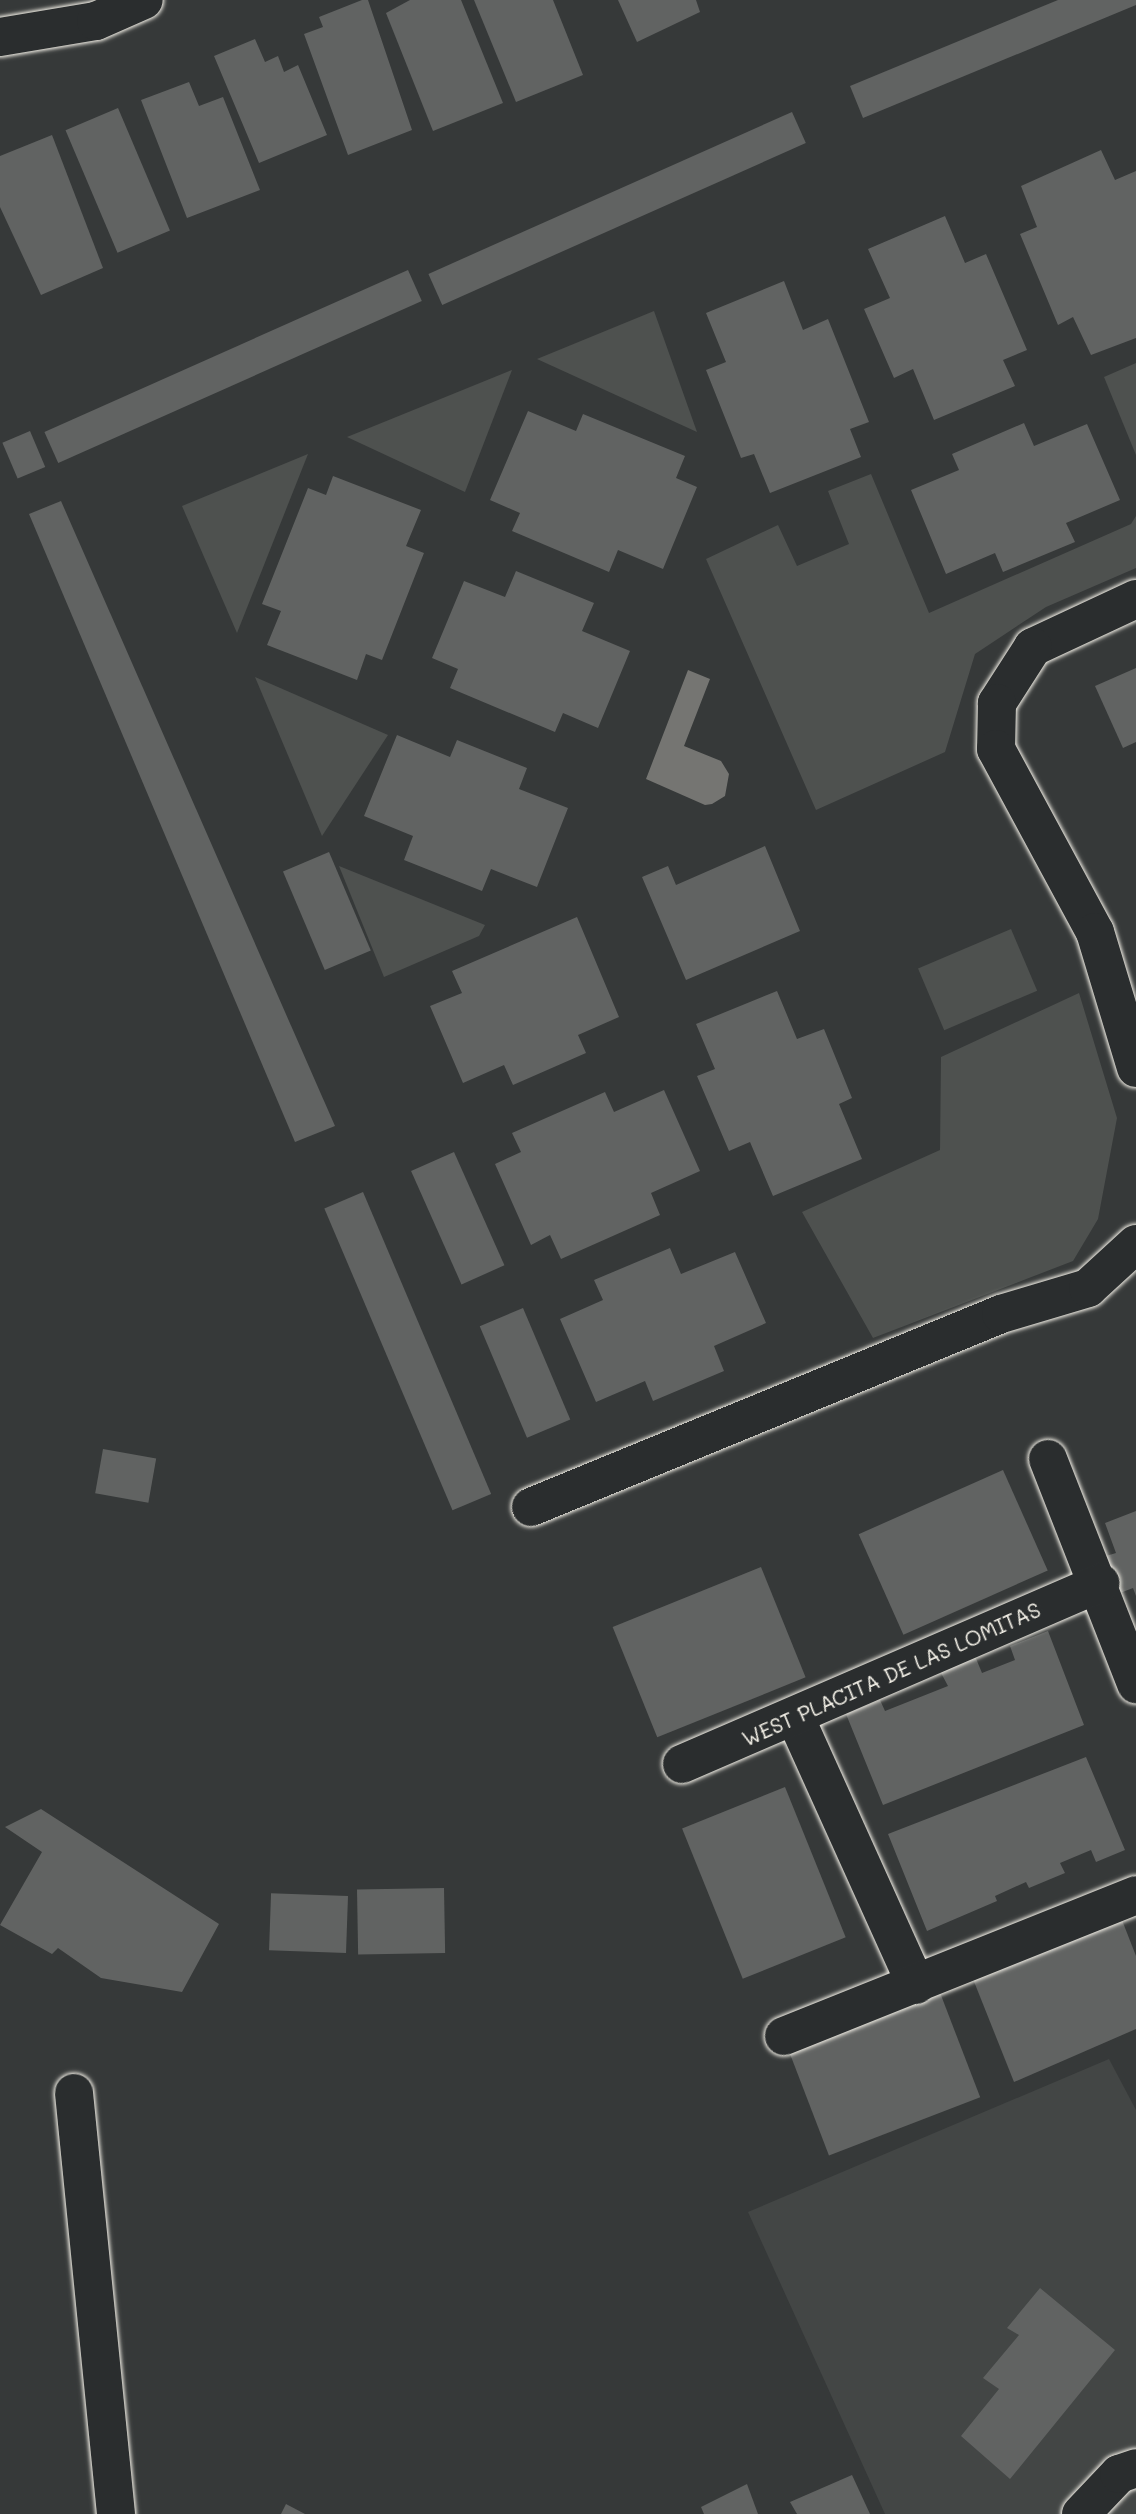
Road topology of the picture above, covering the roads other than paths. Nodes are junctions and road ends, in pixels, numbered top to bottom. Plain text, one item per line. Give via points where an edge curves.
1 (144, 0) edge
2 (0, 37) edge
3 (1136, 599) edge
4 (1136, 1068) edge
5 (1136, 1244) edge
6 (1048, 1459) dead end
7 (531, 1507) dead end
8 (1100, 1583) junction
9 (1136, 1684) edge
10 (794, 1717) junction
11 (682, 1764) dead end
12 (1136, 1895) edge
13 (916, 1985) junction
14 (784, 2036) dead end
15 (74, 2093) dead end
16 (1136, 2468) edge
17 (116, 2514) edge
18 (1082, 2514) edge

1 - 2 street via 96,21
3 - 4 street via 1033,647 997,704 996,749 1094,932
5 - 7 street via 1088,1288 1001,1314
6 - 8 street
8 - 9 street
8 - 10 street, WEST PLACITA DE LAS LOMITAS
10 - 11 street, WEST PLACITA DE LAS LOMITAS
10 - 13 street
12 - 13 street
13 - 14 street
15 - 17 street
16 - 18 street via 1119,2474

